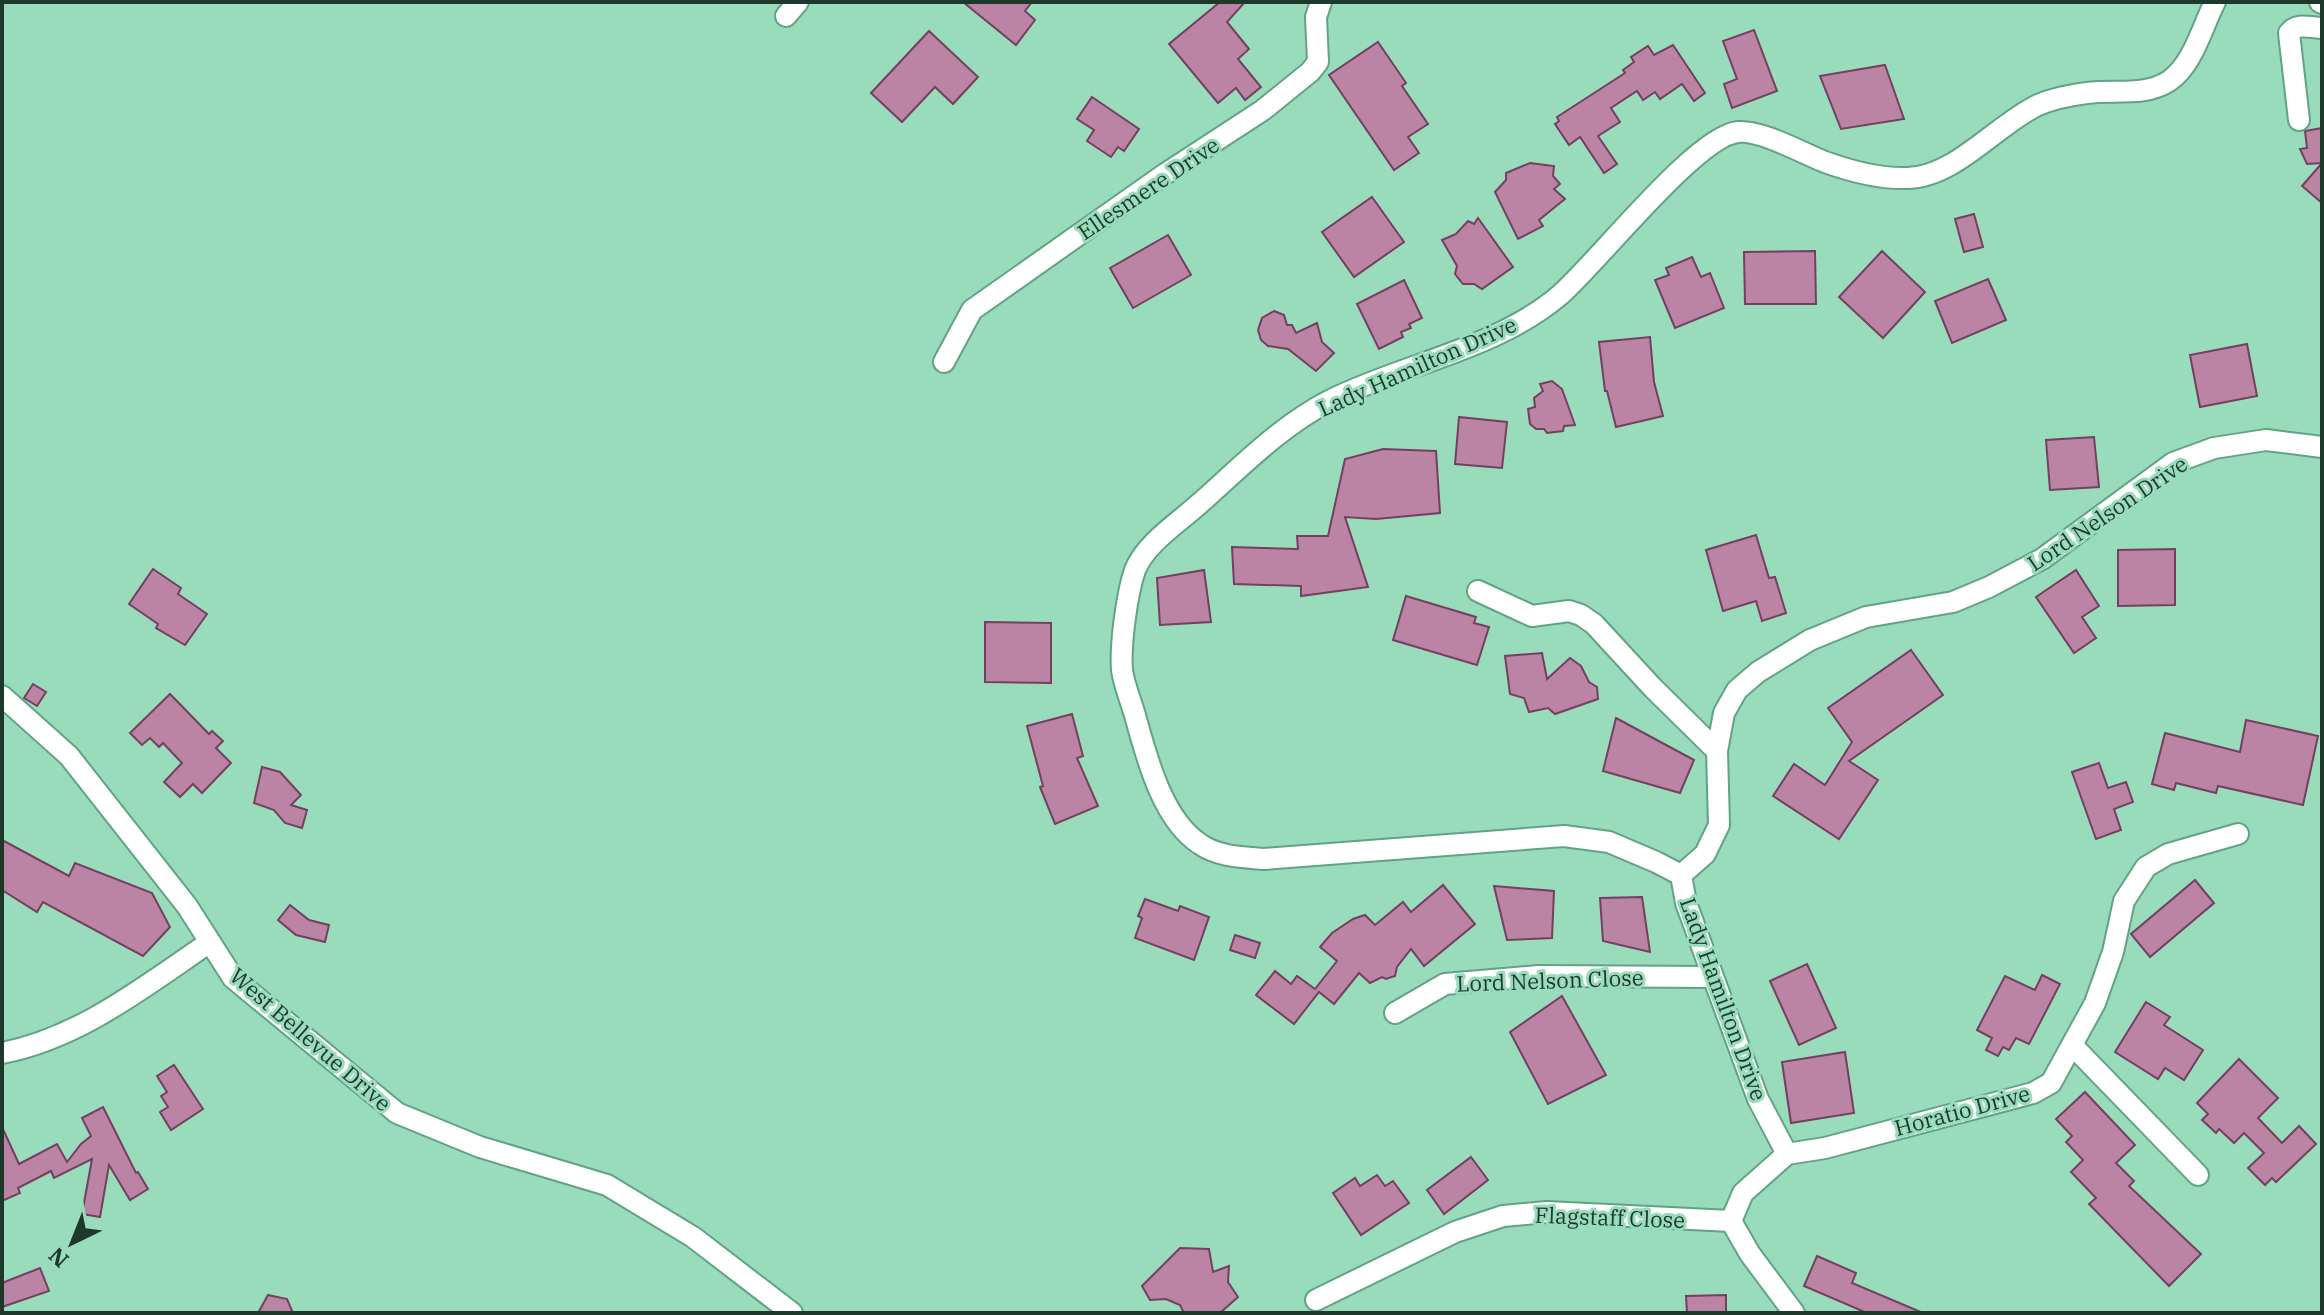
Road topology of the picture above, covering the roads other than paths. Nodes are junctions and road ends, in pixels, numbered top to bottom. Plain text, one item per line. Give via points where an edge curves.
1 (1321, 2) edge
2 (2215, 2) edge
3 (2322, 28) edge
4 (2299, 120) dead end
5 (944, 362) dead end
6 (2322, 447) edge
7 (1478, 591) dead end
8 (2, 696) edge
9 (1717, 751) junction
10 (2238, 834) dead end
11 (1681, 875) junction
12 (210, 942) junction
13 (1713, 977) junction
14 (1395, 1013) dead end
15 (2072, 1045) junction
16 (2, 1053) edge
17 (1787, 1154) junction
18 (2198, 1175) dead end
19 (1731, 1221) junction
20 (1316, 1300) dead end
21 (792, 1313) edge
22 (1794, 1313) edge

1 - 5 street, Ellesmere Drive via 1316,17 1318,62 1310,72 1263,110 972,310
2 - 11 street, Lady Hamilton Drive via 2185,66 2167,83 2129,92 2087,92 2040,104 1932,175 1874,175 1739,132 1712,141 1559,297 1511,327 1332,399 1291,424 1159,539 1136,566 1127,601 1122,670 1162,797 1200,845 1231,856 1264,859 1564,836 1609,842
3 - 4 street via 2301,26 2289,33
6 - 9 street, Lord Nelson Drive via 2266,440 2214,448 2173,463 2042,559 1989,587 1953,602 1866,617 1810,640 1737,690 1724,713
7 - 9 street via 1532,616 1569,611 1581,615
8 - 12 street, West Bellevue Drive via 69,756
9 - 11 street, Lord Nelson Drive via 1719,825 1705,854
10 - 15 street, Horatio Drive via 2168,854 2146,867 2124,901 2095,1003
11 - 13 street, Lady Hamilton Drive
12 - 16 street via 115,1007 33,1047
12 - 21 street, West Bellevue Drive via 233,978 397,1113 480,1147 607,1185 693,1237
13 - 14 street, Lord Nelson Close via 1538,976 1445,984
13 - 17 street, Lady Hamilton Drive via 1758,1099
15 - 17 street, Horatio Drive via 2051,1083 2033,1093
15 - 18 street
17 - 19 street via 1743,1193
19 - 20 street, Flagstaff Close via 1547,1212 1503,1216 1455,1232
19 - 22 street

